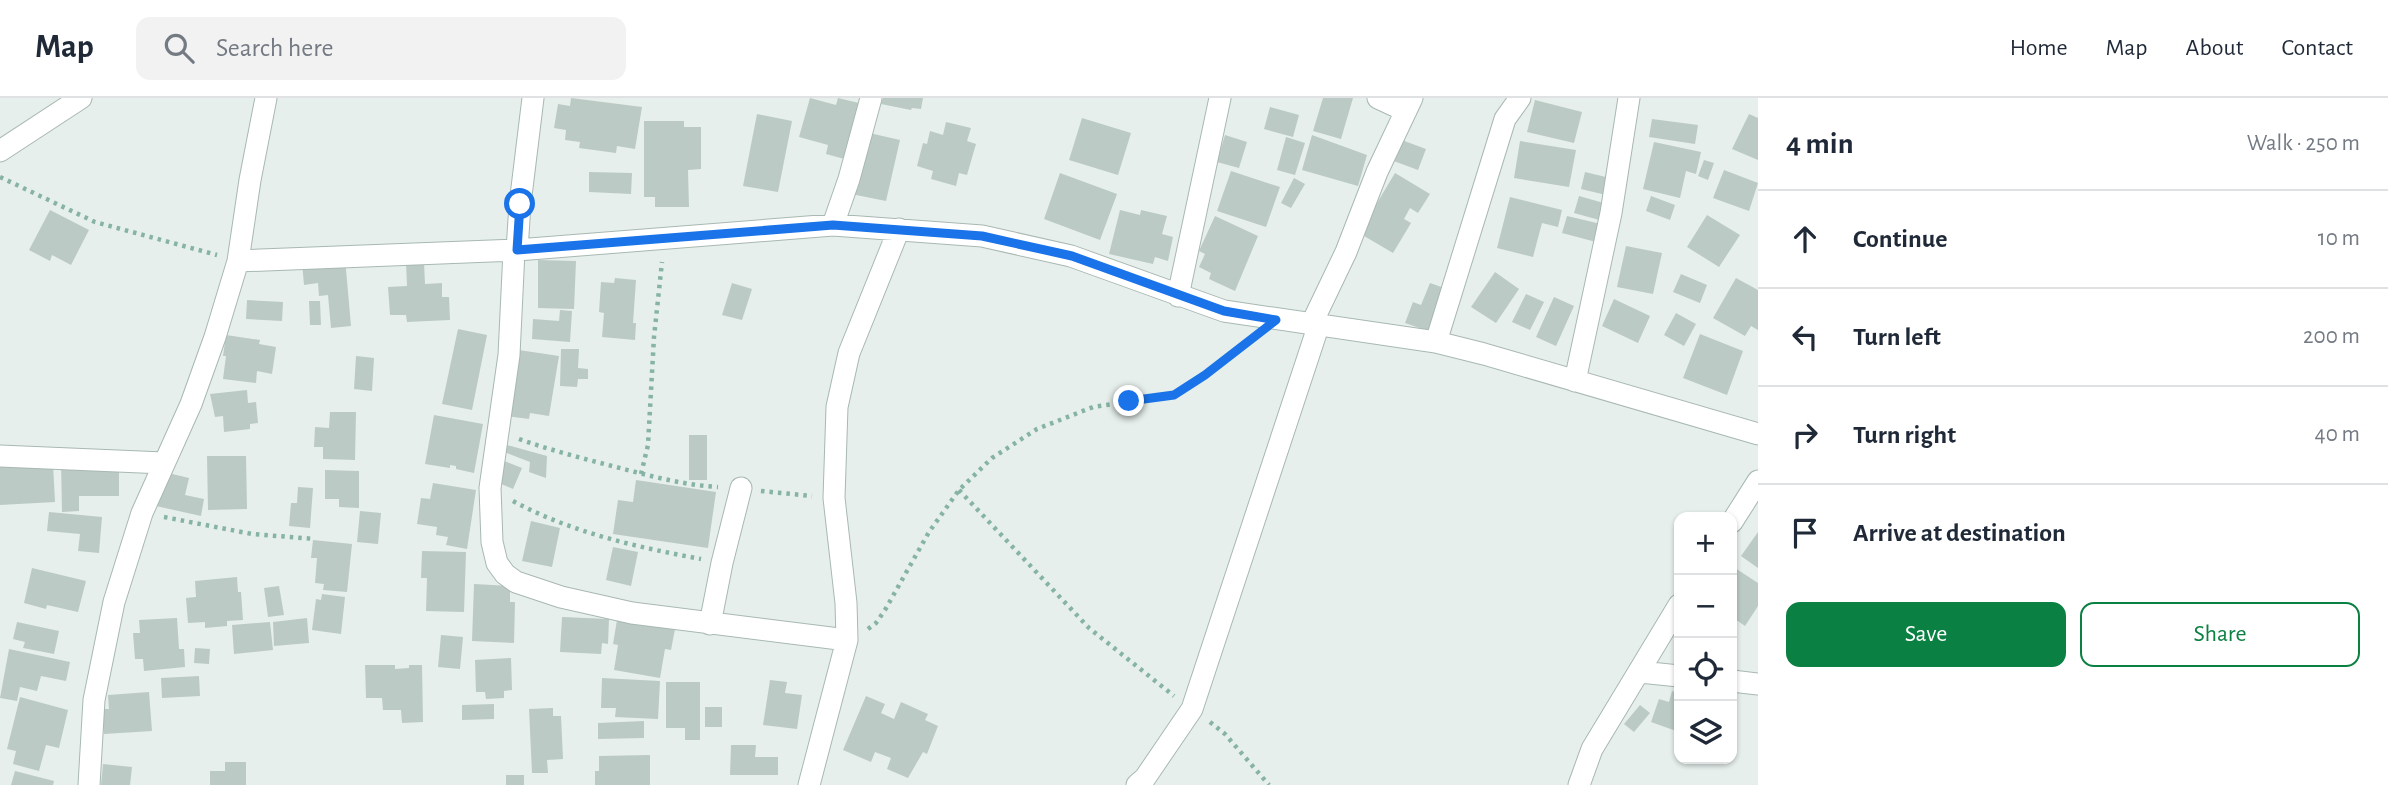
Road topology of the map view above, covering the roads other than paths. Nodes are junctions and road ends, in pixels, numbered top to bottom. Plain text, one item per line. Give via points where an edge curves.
1 (81, 98) edge
2 (266, 98) edge
3 (533, 98) edge
4 (871, 98) edge
5 (1220, 98) edge
6 (1378, 98) edge
7 (1520, 98) edge
8 (1629, 98) edge
9 (1409, 105) edge
10 (0, 151) edge
11 (833, 225) junction
12 (899, 229) junction
13 (515, 250) junction
14 (238, 261) junction
15 (1178, 296) junction
16 (1315, 323) junction
17 (1436, 342) junction
18 (1575, 381) junction
19 (1758, 434) edge
20 (0, 456) edge
21 (164, 463) junction
22 (1758, 481) edge
23 (741, 488) road end
24 (1737, 514) edge
25 (1674, 614) edge
26 (710, 624) junction
27 (847, 640) junction
28 (1640, 672) junction
29 (1674, 675) edge
30 (1737, 682) edge
31 (1758, 684) edge
32 (89, 785) edge
33 (809, 785) edge
34 (1137, 785) edge
35 (1579, 785) edge

1 - 10 street
2 - 14 street
3 - 13 street
4 - 11 street
5 - 15 street
6 - 9 street
7 - 17 street via 1505,119
8 - 18 street via 1611,213
9 - 16 street
11 - 12 street
11 - 13 street
12 - 15 street via 982,236 1072,256
12 - 27 street via 849,353 837,407 834,498
13 - 14 street
13 - 26 street via 509,355 490,488 497,563 516,582 561,597
14 - 21 street via 195,393
15 - 16 street via 1224,311
16 - 17 street
16 - 34 street via 1192,709
17 - 18 street
18 - 19 street
20 - 21 street
21 - 32 street via 142,513 114,602 94,699
22 - 24 street
23 - 26 street
25 - 28 street
26 - 27 street
27 - 33 street
28 - 29 street
28 - 35 street via 1592,749
30 - 31 street

